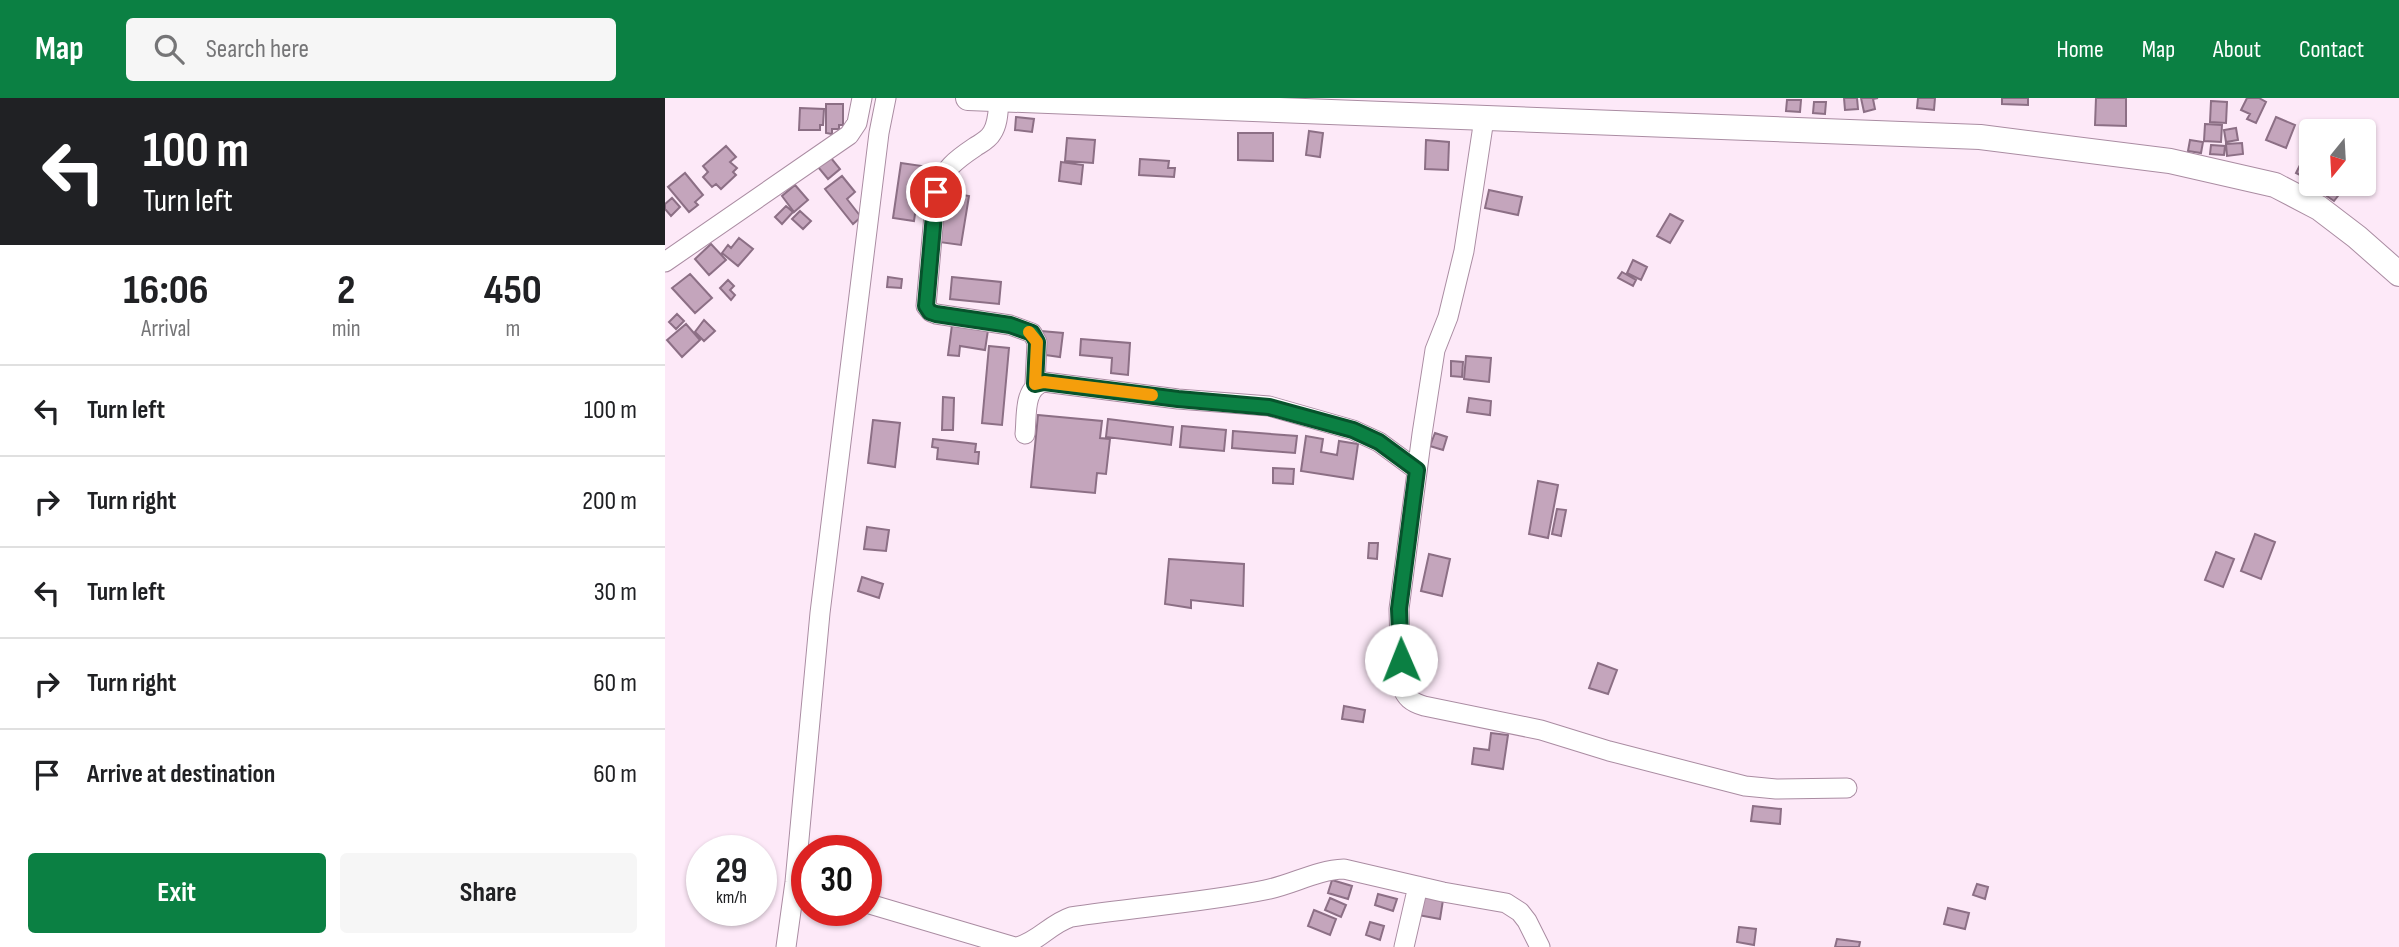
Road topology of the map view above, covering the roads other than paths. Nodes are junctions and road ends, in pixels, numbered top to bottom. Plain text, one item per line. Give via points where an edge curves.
1 (862, 98) edge
2 (886, 98) edge
3 (968, 98) edge
4 (999, 101) junction
5 (1484, 119) junction
6 (665, 262) edge
7 (2399, 274) edge
8 (1035, 384) junction
9 (1025, 434) dead end
10 (1417, 470) junction
11 (1847, 788) dead end
12 (804, 835) edge
13 (1418, 886) junction
14 (882, 909) edge
15 (791, 926) edge
16 (786, 947) edge
17 (1016, 947) edge
18 (1405, 947) edge
19 (1539, 947) edge

1 - 6 street via 857,123 849,135
2 - 12 street via 820,613
3 - 4 main road
4 - 5 main road
4 - 8 street via 989,138 960,156 939,180 926,306 936,314 1010,325 1032,333 1037,342
5 - 7 main road via 1980,137 2170,161 2275,185 2319,208
5 - 10 street via 1464,251 1435,350
8 - 9 street via 1030,390
8 - 10 street via 1269,407 1353,430 1379,442
10 - 11 street via 1399,609 1401,685 1408,699 1745,786
13 - 17 street via 1331,870 1225,898 1071,917
13 - 18 street
13 - 19 street via 1506,902 1527,921
14 - 17 street
15 - 16 street

